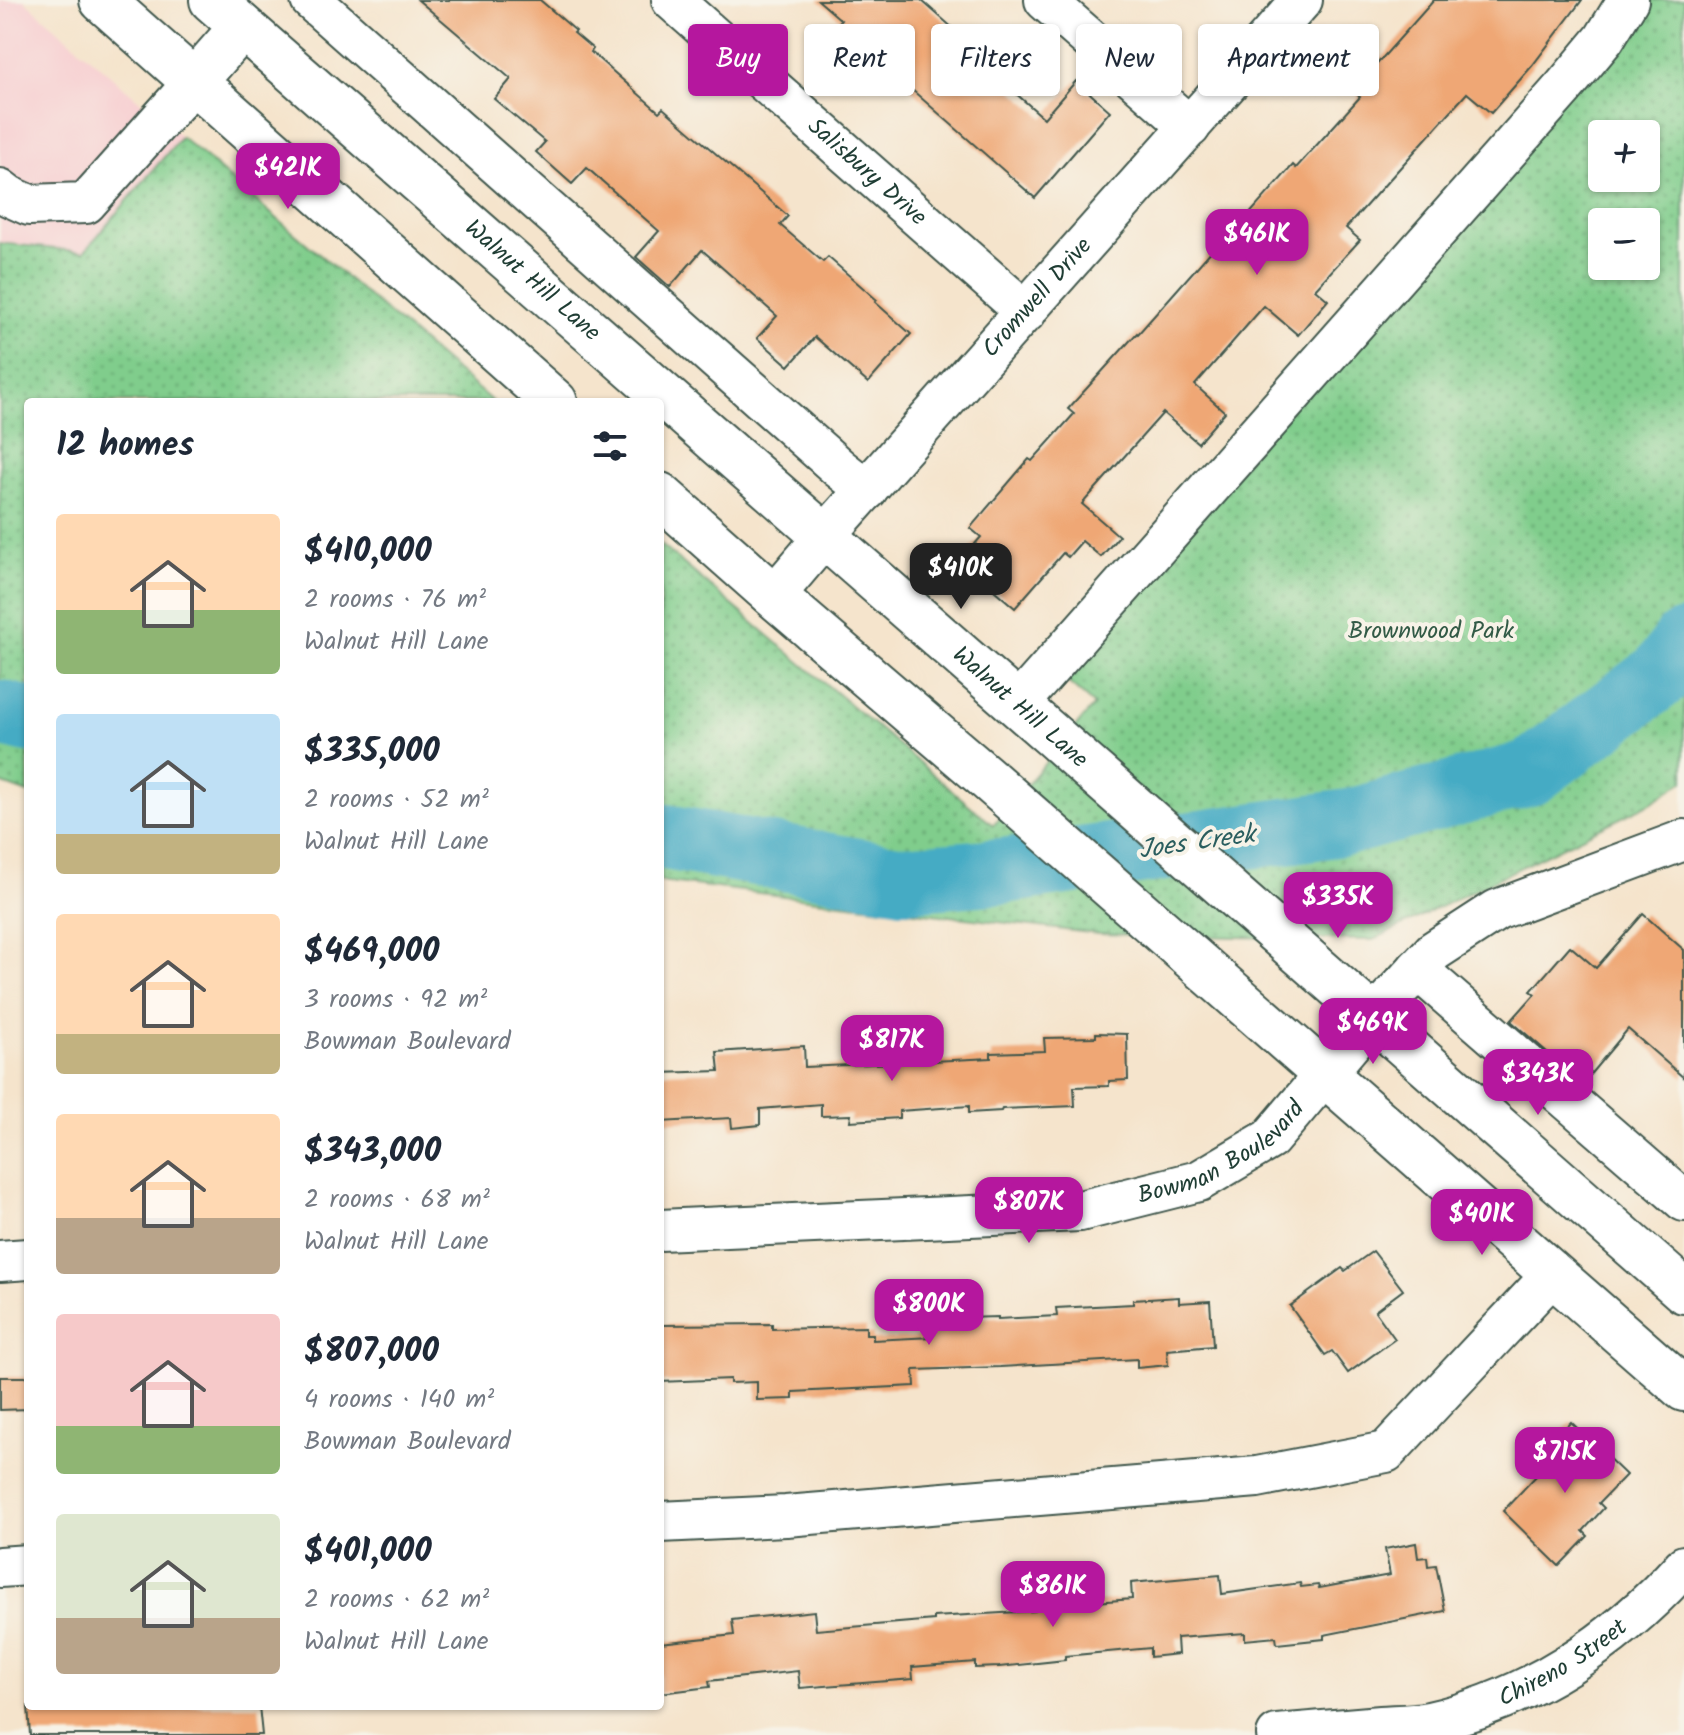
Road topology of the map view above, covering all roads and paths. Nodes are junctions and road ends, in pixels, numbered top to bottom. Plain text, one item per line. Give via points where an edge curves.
1 (102, 0) edge
2 (311, 0) edge
3 (672, 0) edge
4 (1045, 0) edge
5 (1302, 0) edge
6 (1628, 0) edge
7 (227, 13) edge
8 (194, 82) junction
9 (1190, 127) junction
10 (0, 189) edge
11 (1026, 312) junction
12 (550, 398) edge
13 (867, 490) junction
14 (664, 499) edge
15 (824, 537) junction
16 (774, 596) junction
17 (1017, 705) junction
18 (1684, 840) edge
19 (1417, 969) junction
20 (1373, 1017) junction
21 (1325, 1075) junction
22 (1684, 1201) edge
23 (664, 1230) edge
24 (24, 1259) edge
25 (0, 1261) edge
26 (1553, 1274) junction
27 (1684, 1291) edge
28 (1684, 1389) edge
29 (664, 1522) edge
30 (24, 1565) edge
31 (1684, 1566) edge
32 (0, 1567) edge
33 (1277, 1735) edge

1 - 8 main road
2 - 13 street
3 - 11 street, Salisbury Drive
4 - 9 street
5 - 9 street, Cromwell Drive
6 - 17 street via 1564,87
7 - 8 main road
7 - 15 main road, Walnut Hill Lane
8 - 10 street via 86,203 29,205
8 - 12 main road
9 - 11 street, Cromwell Drive
11 - 13 street, Cromwell Drive
13 - 15 street, Cromwell Drive
14 - 16 main road
15 - 16 street, Cromwell Drive
15 - 17 main road, Walnut Hill Lane
16 - 21 main road
17 - 20 main road, Walnut Hill Lane
18 - 19 street, Bowman Boulevard via 1497,910 1434,951
19 - 20 street, Bowman Boulevard
19 - 22 street
20 - 21 street, Bowman Boulevard
20 - 27 main road, Walnut Hill Lane
21 - 23 street, Bowman Boulevard via 1270,1139 1199,1181 1080,1211
21 - 26 main road
24 - 25 street
26 - 28 main road
26 - 29 street via 1386,1452 1257,1477
30 - 32 street
31 - 33 street, Chireno Street via 1661,1592 1562,1670 1495,1703 1427,1722

